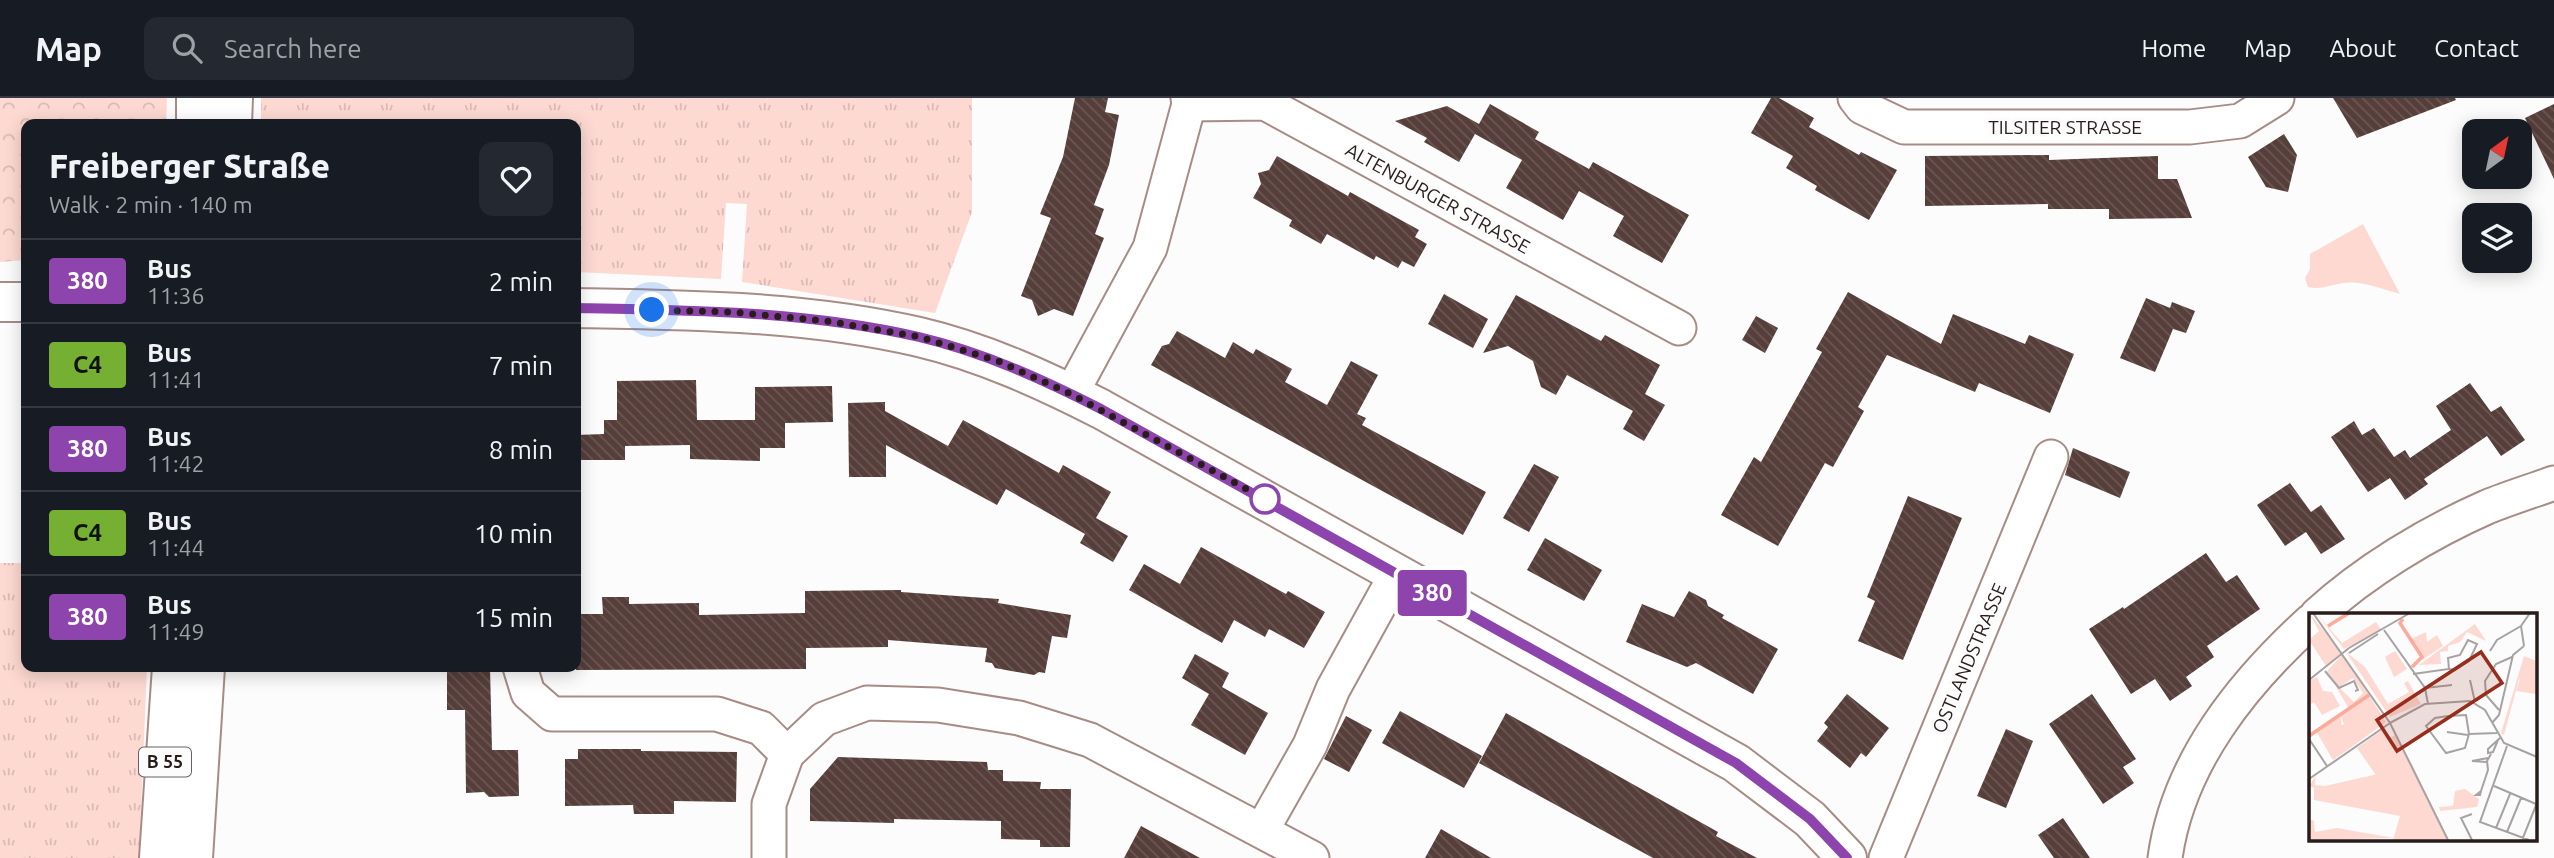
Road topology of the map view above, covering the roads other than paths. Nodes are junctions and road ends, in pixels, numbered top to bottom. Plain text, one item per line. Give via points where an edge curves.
1 (196, 98) edge
2 (233, 98) edge
3 (1855, 98) edge
4 (2277, 98) edge
5 (1188, 101) edge
6 (196, 119) edge
7 (232, 119) edge
8 (0, 302) edge
9 (21, 302) edge
10 (581, 308) edge
11 (1679, 328) dead end
12 (1071, 394) junction
13 (2050, 457) dead end
14 (2554, 483) edge
15 (1397, 573) junction
16 (2320, 613) edge
17 (2309, 623) edge
18 (172, 672) edge
19 (205, 672) edge
20 (522, 672) edge
21 (788, 754) junction
22 (1262, 830) junction
23 (159, 858) edge
24 (192, 858) edge
25 (769, 858) edge
26 (1312, 858) edge
27 (1847, 858) edge
28 (1886, 858) edge
29 (2165, 858) edge

1 - 6 street
2 - 7 street
3 - 4 street, TILSITER STRASSE via 1862,107 1904,127 2190,127 2240,121
5 - 11 street, ALTENBURGER STRASSE via 1265,103
5 - 12 street via 1150,248
8 - 9 street
10 - 12 street via 731,312 827,321 907,335 998,361
12 - 15 street
13 - 28 street, OSTLANDSTRASSE
14 - 16 street via 2487,507 2410,547
15 - 22 street
15 - 27 street via 1736,763 1810,819
17 - 29 street via 2252,679 2214,732 2187,778 2169,829
18 - 23 street, B 55
19 - 24 street, B 55
20 - 21 street via 528,693 552,714 717,714 761,728
21 - 22 street via 824,719 867,703 939,705 1019,718 1090,740
21 - 25 street via 769,804
22 - 26 street

